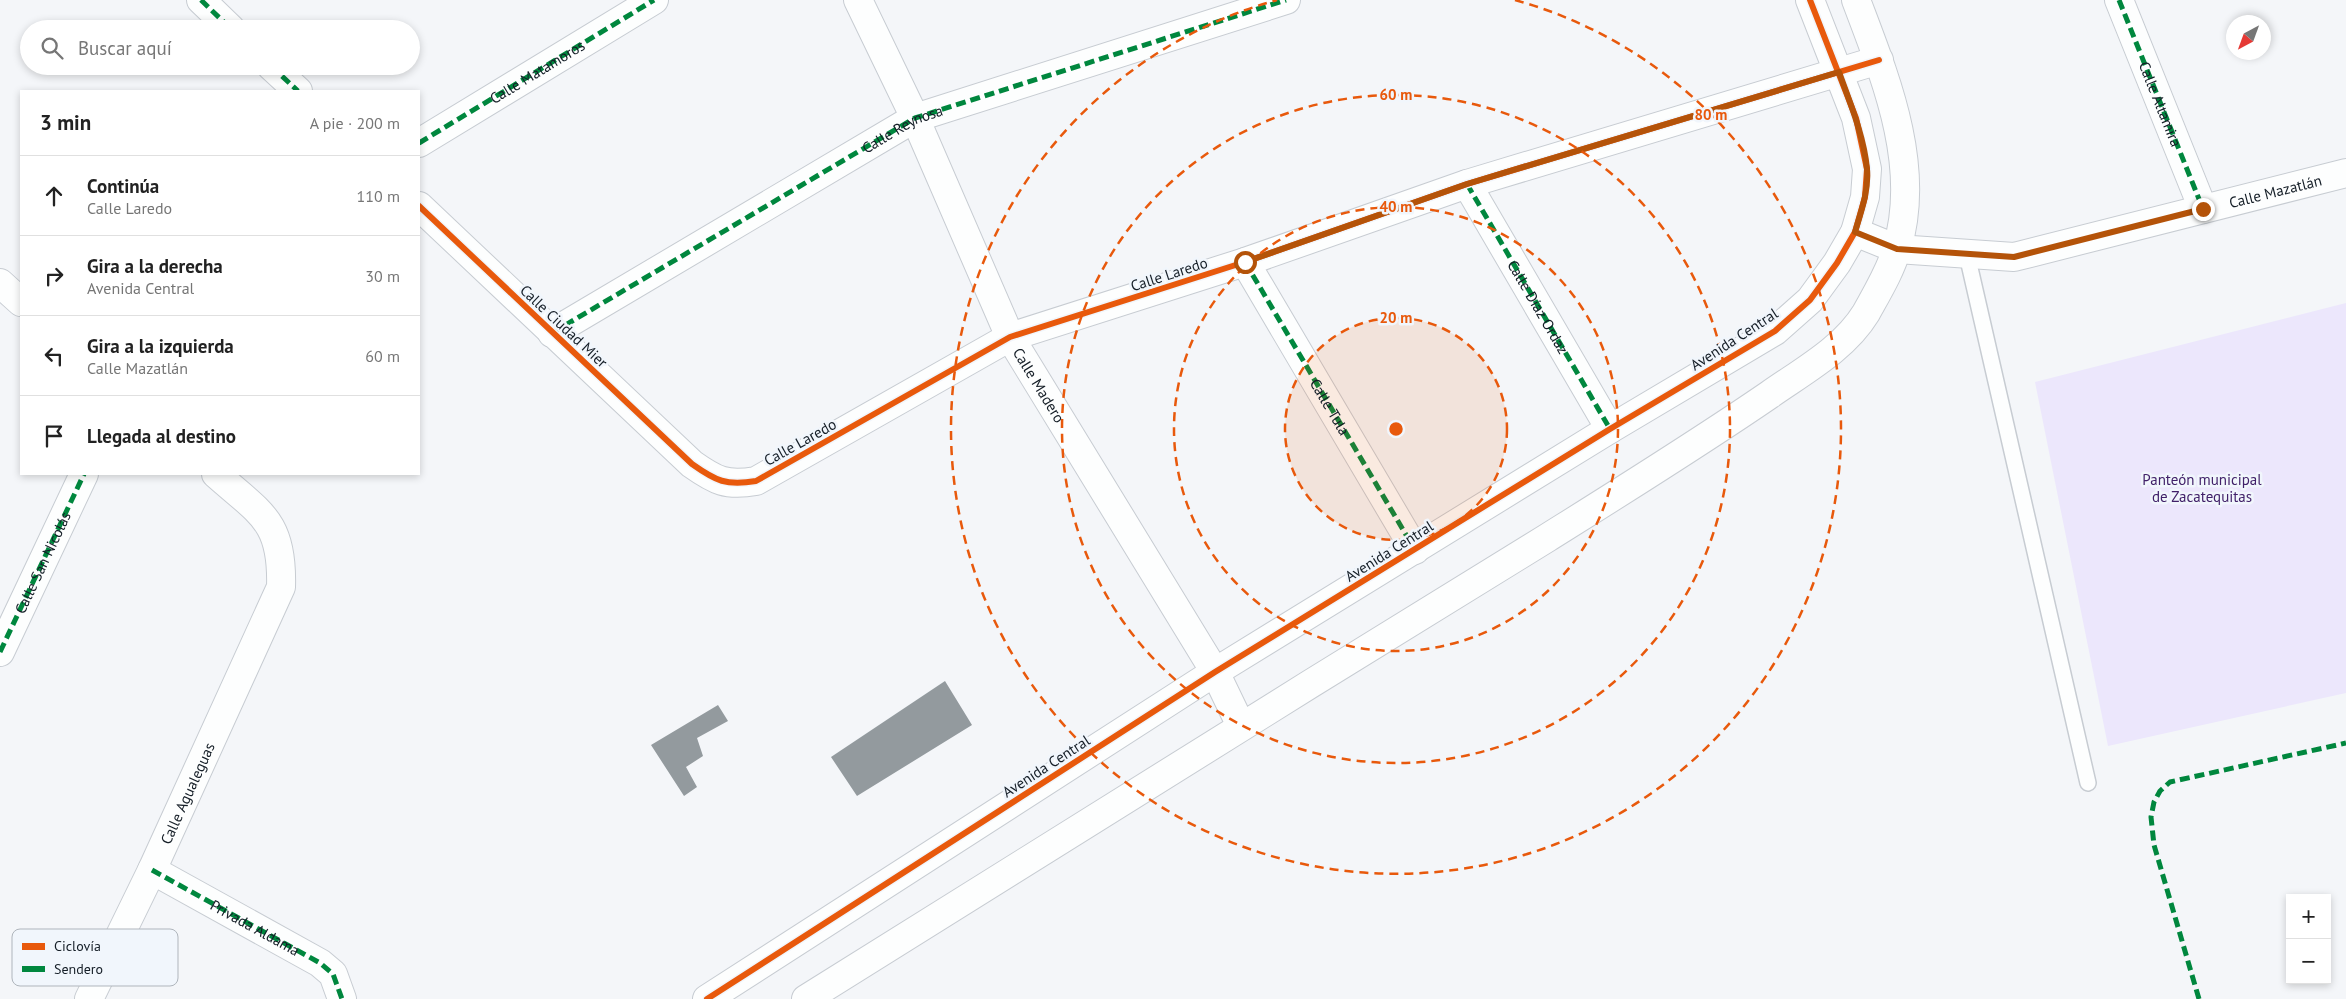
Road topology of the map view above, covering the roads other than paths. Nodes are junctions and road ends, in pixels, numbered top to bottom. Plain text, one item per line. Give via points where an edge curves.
1 (201, 0) edge
2 (654, 0) edge
3 (858, 0) edge
4 (1286, 0) edge
5 (1810, 0) edge
6 (1856, 0) edge
7 (2119, 0) edge
8 (222, 20) edge
9 (1879, 60) junction
10 (1839, 72) junction
11 (281, 75) edge
12 (297, 90) edge
13 (915, 118) junction
14 (420, 142) edge
15 (2346, 173) edge
16 (1467, 184) junction
17 (420, 207) edge
18 (2203, 209) junction
19 (1855, 232) junction
20 (1897, 249) junction
21 (1967, 255) junction
22 (1245, 262) junction
23 (0, 284) edge
24 (20, 301) edge
25 (552, 333) junction
26 (1010, 337) junction
27 (1610, 429) junction
28 (692, 464) joint
29 (84, 475) edge
30 (217, 475) edge
31 (1415, 550) junction
32 (0, 652) edge
33 (1215, 672) junction
34 (1241, 726) junction
35 (2088, 783) dead end
36 (152, 870) junction
37 (124, 929) edge
38 (96, 986) edge
39 (90, 999) edge
40 (342, 999) edge
41 (707, 999) edge
42 (806, 999) edge

1 - 8 street
2 - 14 street, Calle Matamoros
3 - 13 street, Calle Madero
4 - 13 street, Calle Reynosa
5 - 10 street, Avenida Central
6 - 9 street
7 - 18 street, Calle Altamira
9 - 10 street, Calle Laredo
9 - 20 street via 1903,150 1904,204
10 - 16 street, Calle Laredo
10 - 19 street, Avenida Central via 1856,118 1867,169 1865,198
11 - 12 street
13 - 25 street, Calle Reynosa
13 - 26 street, Calle Madero
15 - 18 street, Calle Mazatlán
16 - 22 street, Calle Laredo
16 - 27 street, Calle Díaz Ordaz
17 - 25 street, Calle Ciudad Mier
18 - 21 street, Calle Mazatlán via 2014,257
19 - 20 street, Calle Mazatlán
19 - 27 street, Avenida Central via 1810,300 1775,331
20 - 21 street, Calle Mazatlán
20 - 34 street via 1863,317 1838,346 1686,452
21 - 35 lane
22 - 26 street, Calle Laredo
22 - 31 street, Calle Tula
23 - 24 street
25 - 28 street, Calle Ciudad Mier
26 - 28 street, Calle Laredo via 756,481 725,483
26 - 33 street, Calle Madero
27 - 31 street, Avenida Central
29 - 32 street, Calle San Nicolás
30 - 36 street, Calle Agualeguas via 267,519 280,547 281,587
31 - 33 street, Avenida Central
33 - 34 street, Calle Madero
33 - 41 street, Avenida Central
34 - 42 street
36 - 37 street, Calle Agualeguas
36 - 40 street, Privada Aldama via 320,962 333,974
38 - 39 street, Calle Agualeguas

